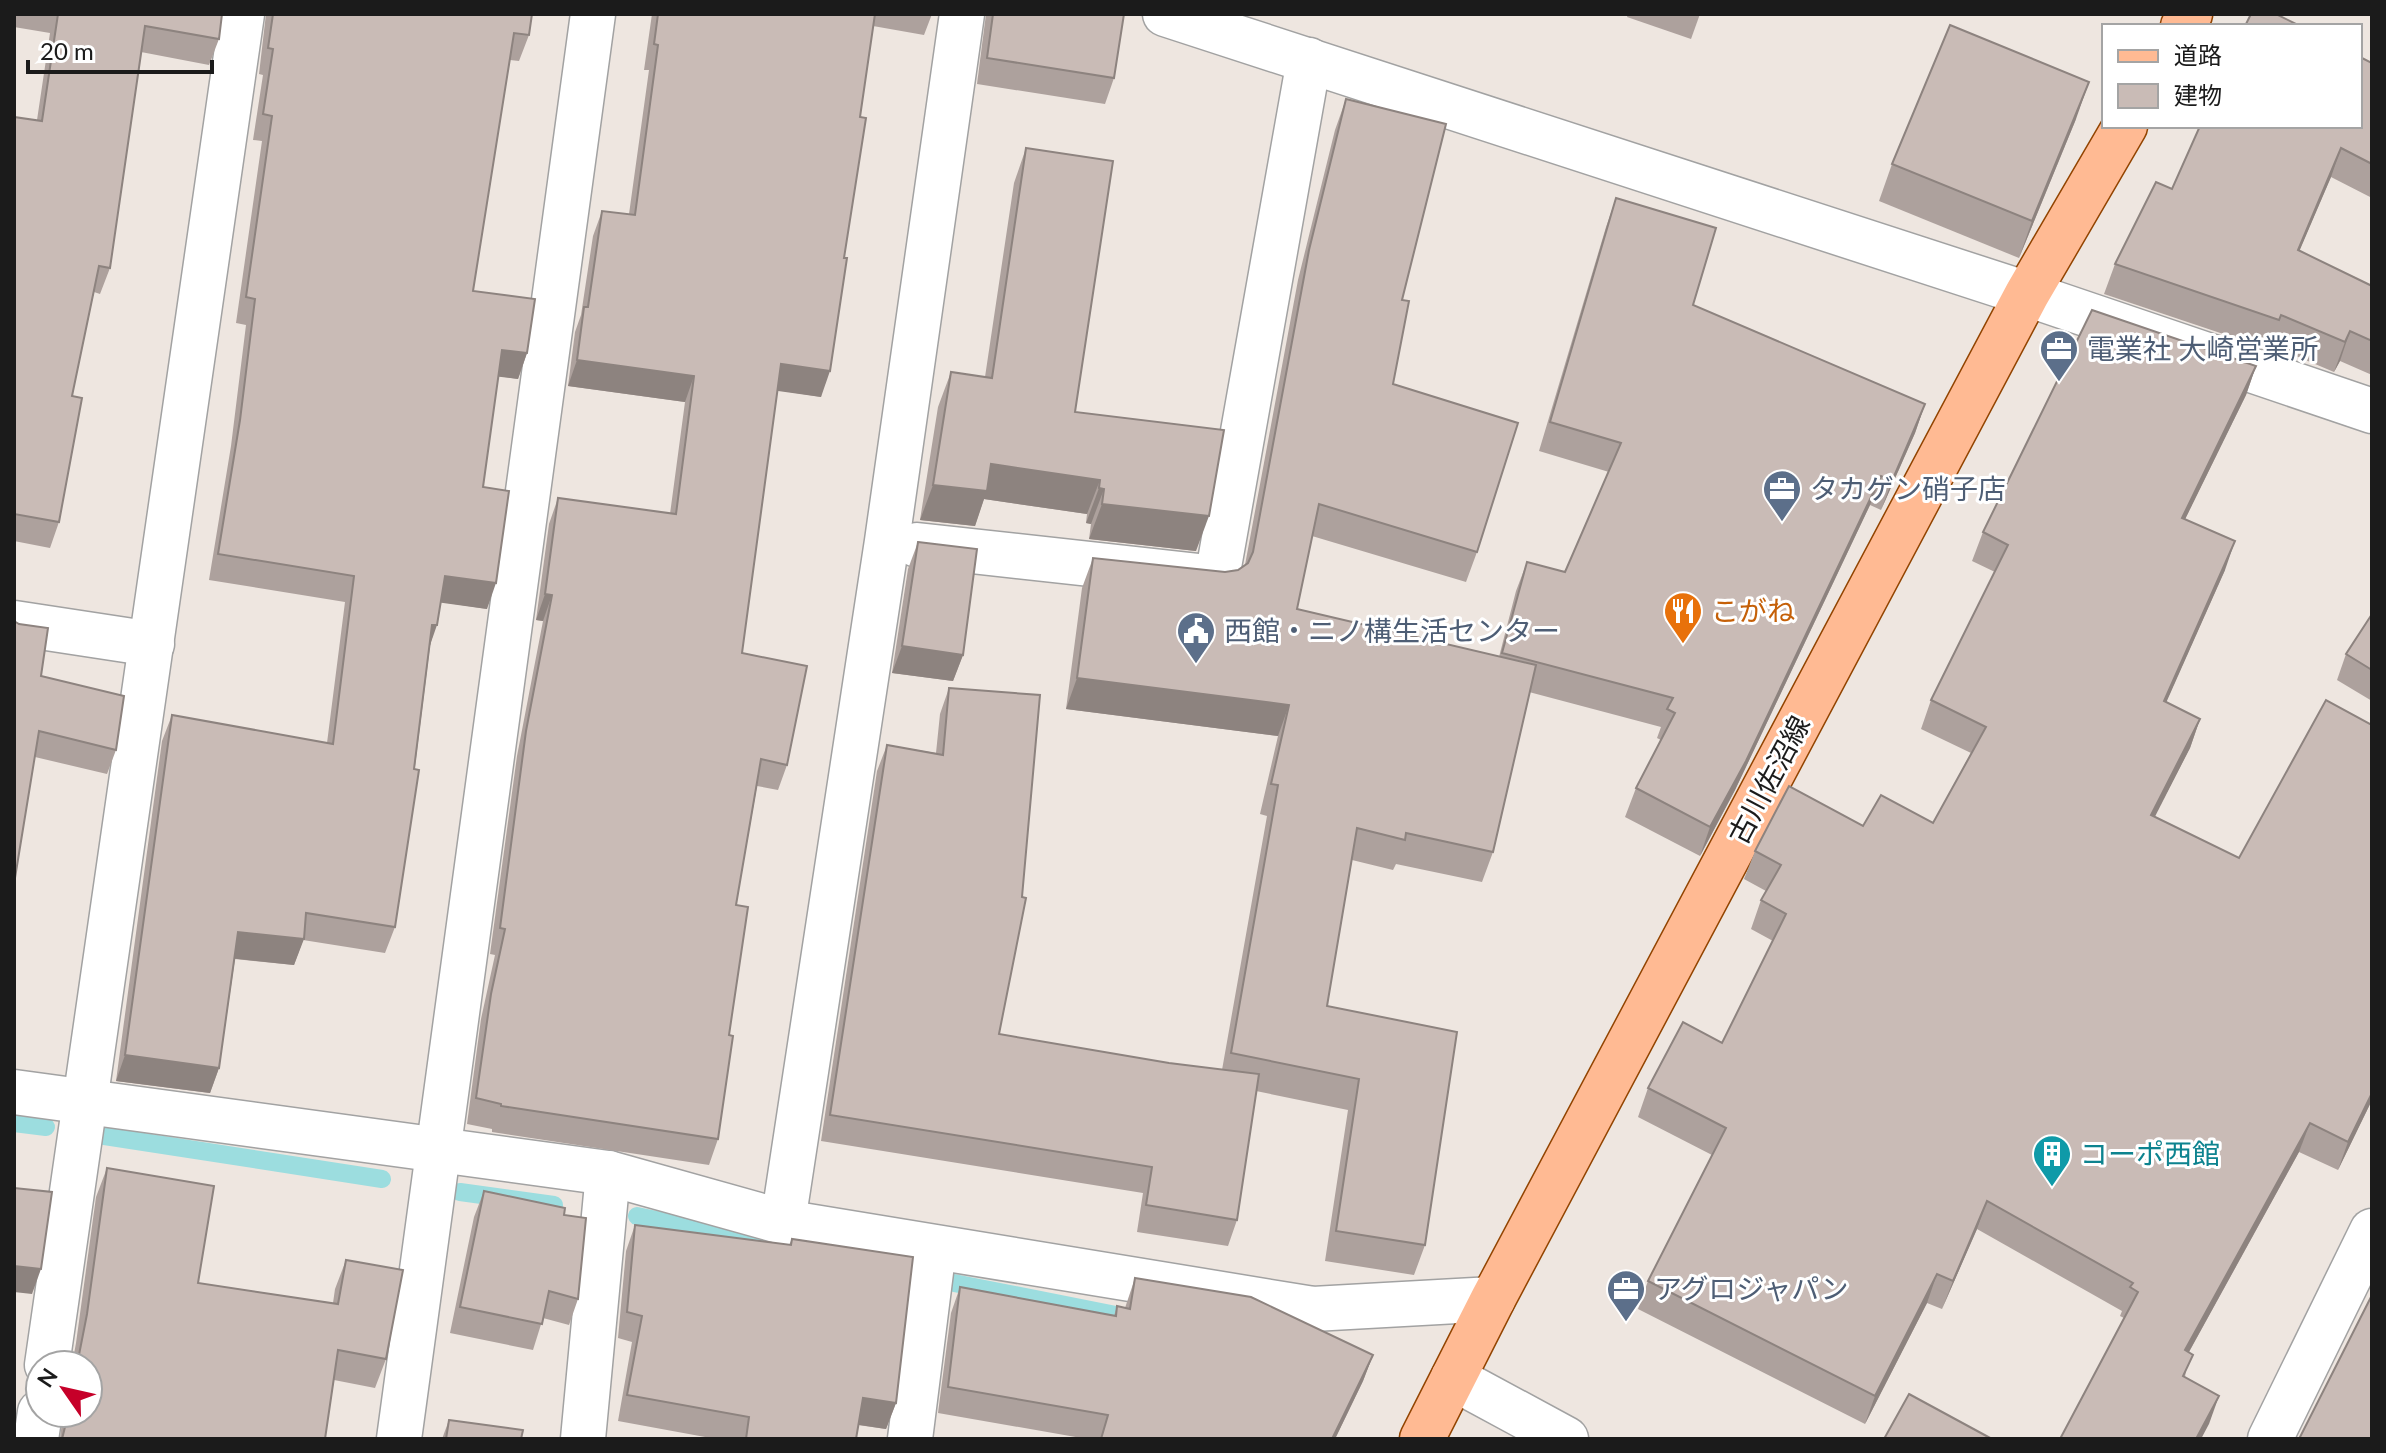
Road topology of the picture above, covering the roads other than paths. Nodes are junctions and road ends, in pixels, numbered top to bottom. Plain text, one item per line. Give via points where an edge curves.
1 (242, 14) edge
2 (593, 14) edge
3 (962, 14) edge
4 (1165, 14) edge
5 (1309, 60) junction
6 (2124, 128) edge
7 (2027, 294) junction
8 (2372, 411) edge
9 (887, 541) junction
10 (14, 623) edge
11 (152, 644) junction
12 (14, 1092) edge
13 (86, 1102) junction
14 (438, 1150) junction
15 (608, 1173) junction
16 (783, 1222) junction
17 (2372, 1231) edge
18 (934, 1248) junction
19 (1493, 1299) junction
20 (37, 1345) edge
21 (1453, 1378) junction
22 (399, 1439) edge
23 (583, 1439) edge
24 (910, 1439) edge
25 (1422, 1439) edge
26 (1566, 1439) edge
27 (2270, 1439) edge

1 - 11 street
2 - 14 street
3 - 9 street
4 - 5 street
5 - 7 street
5 - 9 street via 1217,578
6 - 7 main road, 古川佐沼線
7 - 8 street
7 - 19 main road, 古川佐沼線
9 - 16 street
10 - 11 street
11 - 13 street
12 - 13 street
13 - 14 street
13 - 20 street
14 - 15 street
14 - 22 street
15 - 16 street
15 - 23 street
16 - 18 street
17 - 27 street
18 - 19 street via 1313,1309
18 - 24 street
19 - 21 main road, 古川佐沼線
21 - 25 main road, 古川佐沼線
21 - 26 street

